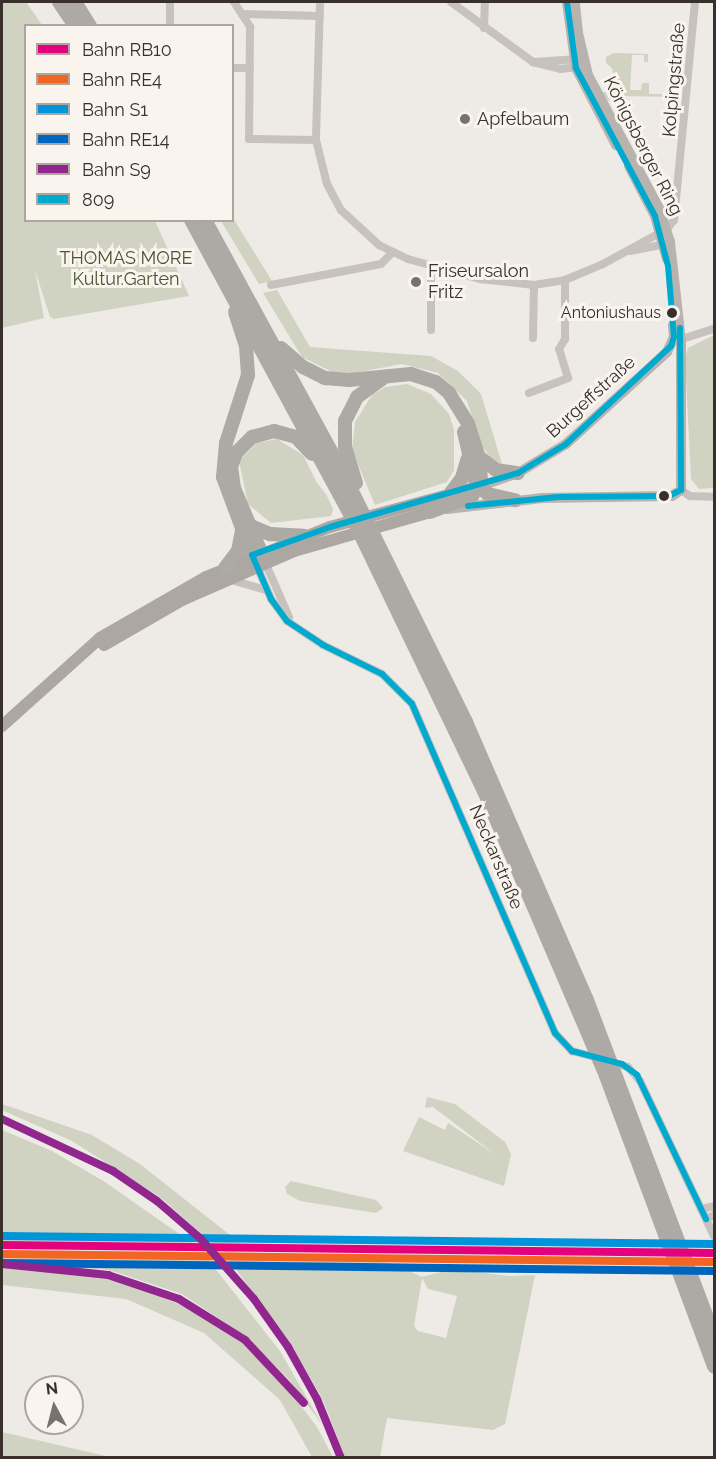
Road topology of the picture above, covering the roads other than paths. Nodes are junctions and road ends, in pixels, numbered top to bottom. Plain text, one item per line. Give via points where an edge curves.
1 (59, 2) edge
2 (75, 2) edge
3 (170, 2) edge
4 (234, 2) edge
5 (320, 2) edge
6 (451, 2) edge
7 (485, 2) edge
8 (567, 2) edge
9 (575, 2) edge
10 (695, 2) edge
11 (242, 14) junction
12 (320, 16) junction
13 (74, 24) edge
14 (89, 24) edge
15 (170, 24) edge
16 (484, 28) junction
17 (578, 63) junction
18 (234, 68) edge
19 (250, 68) junction
20 (316, 140) junction
21 (192, 222) edge
22 (206, 222) edge
23 (663, 230) junction
24 (667, 243) junction
25 (393, 252) junction
26 (629, 252) junction
27 (431, 267) junction
28 (221, 274) junction
29 (565, 280) junction
30 (271, 285) dead end
31 (534, 285) junction
32 (714, 329) edge
33 (431, 330) dead end
34 (533, 338) dead end
35 (677, 339) junction
36 (273, 340) junction
37 (657, 360) junction
38 (680, 374) junction
39 (394, 375) junction
40 (529, 393) dead end
41 (473, 459) junction
42 (518, 473) junction
43 (332, 480) junction
44 (478, 487) junction
45 (681, 490) junction
46 (450, 494) junction
47 (714, 497) edge
48 (515, 500) junction
49 (430, 512) junction
50 (396, 514) junction
51 (367, 519) junction
52 (247, 528) junction
53 (332, 532) junction
54 (304, 536) junction
55 (259, 559) junction
56 (225, 574) junction
57 (267, 590) junction
58 (295, 626) junction
59 (2, 726) edge
60 (551, 929) junction
61 (714, 1206) edge
62 (701, 1209) junction
63 (714, 1215) edge
64 (706, 1219) junction
65 (714, 1236) edge
66 (714, 1336) edge
67 (714, 1367) edge

1 - 13 highway
2 - 14 highway
3 - 15 street
4 - 11 street
5 - 12 street
6 - 16 street
7 - 16 street
8 - 17 main road, Königsberger Ring
9 - 17 main road, Königsberger Ring
10 - 23 street, Kolpingstraße via 678,206
11 - 12 street
11 - 19 street via 250,27
12 - 20 street
16 - 17 street via 532,62
17 - 23 main road, Königsberger Ring
18 - 19 street
19 - 20 street via 249,139
20 - 25 street via 327,184 342,210 361,231
21 - 28 highway
22 - 36 highway
23 - 24 main road, Königsberger Ring
23 - 26 street
24 - 26 street
24 - 35 main road, Königsberger Ring
25 - 27 street
25 - 30 street via 381,264
26 - 29 street
27 - 31 street via 507,284
27 - 33 street
28 - 43 highway
28 - 52 highway via 248,355 245,394 226,443 223,466 225,488
29 - 31 street
29 - 40 street via 566,339 559,349 568,378
31 - 34 street
32 - 35 street
35 - 37 main road, Burgeffstraße
35 - 38 main road, Königsberger Ring
36 - 39 highway via 303,368 325,378 349,380
36 - 51 highway
37 - 38 main road via 672,360
37 - 42 main road, Burgeffstraße via 566,444
38 - 45 main road, Königsberger Ring
39 - 41 highway via 419,376 435,382 459,407
39 - 51 highway via 363,391 345,421 345,447
41 - 42 highway via 496,470
41 - 44 highway
41 - 46 highway
42 - 44 main road, Burgeffstraße
43 - 52 highway via 296,437 274,431 252,437 236,453 231,474
43 - 60 highway via 423,659
44 - 46 main road
44 - 48 highway via 493,496
44 - 49 highway via 472,496
45 - 47 street via 690,496
45 - 48 main road via 672,496
46 - 50 main road
48 - 49 main road
49 - 50 main road
50 - 53 main road
51 - 60 highway via 466,722
52 - 54 highway
52 - 55 highway
52 - 56 highway
53 - 54 main road
53 - 55 main road
54 - 55 main road
55 - 56 main road
55 - 57 street, Neckarstraße
55 - 58 street
56 - 57 street
56 - 59 main road via 120,625
57 - 58 street, Neckarstraße via 277,609
58 - 62 street, Neckarstraße via 382,674 412,704 555,1033 572,1051 622,1064 637,1075
60 - 66 highway via 645,1145
60 - 67 highway
61 - 62 street
62 - 64 street, Neckarstraße
63 - 64 street
64 - 65 street, Neckarstraße

